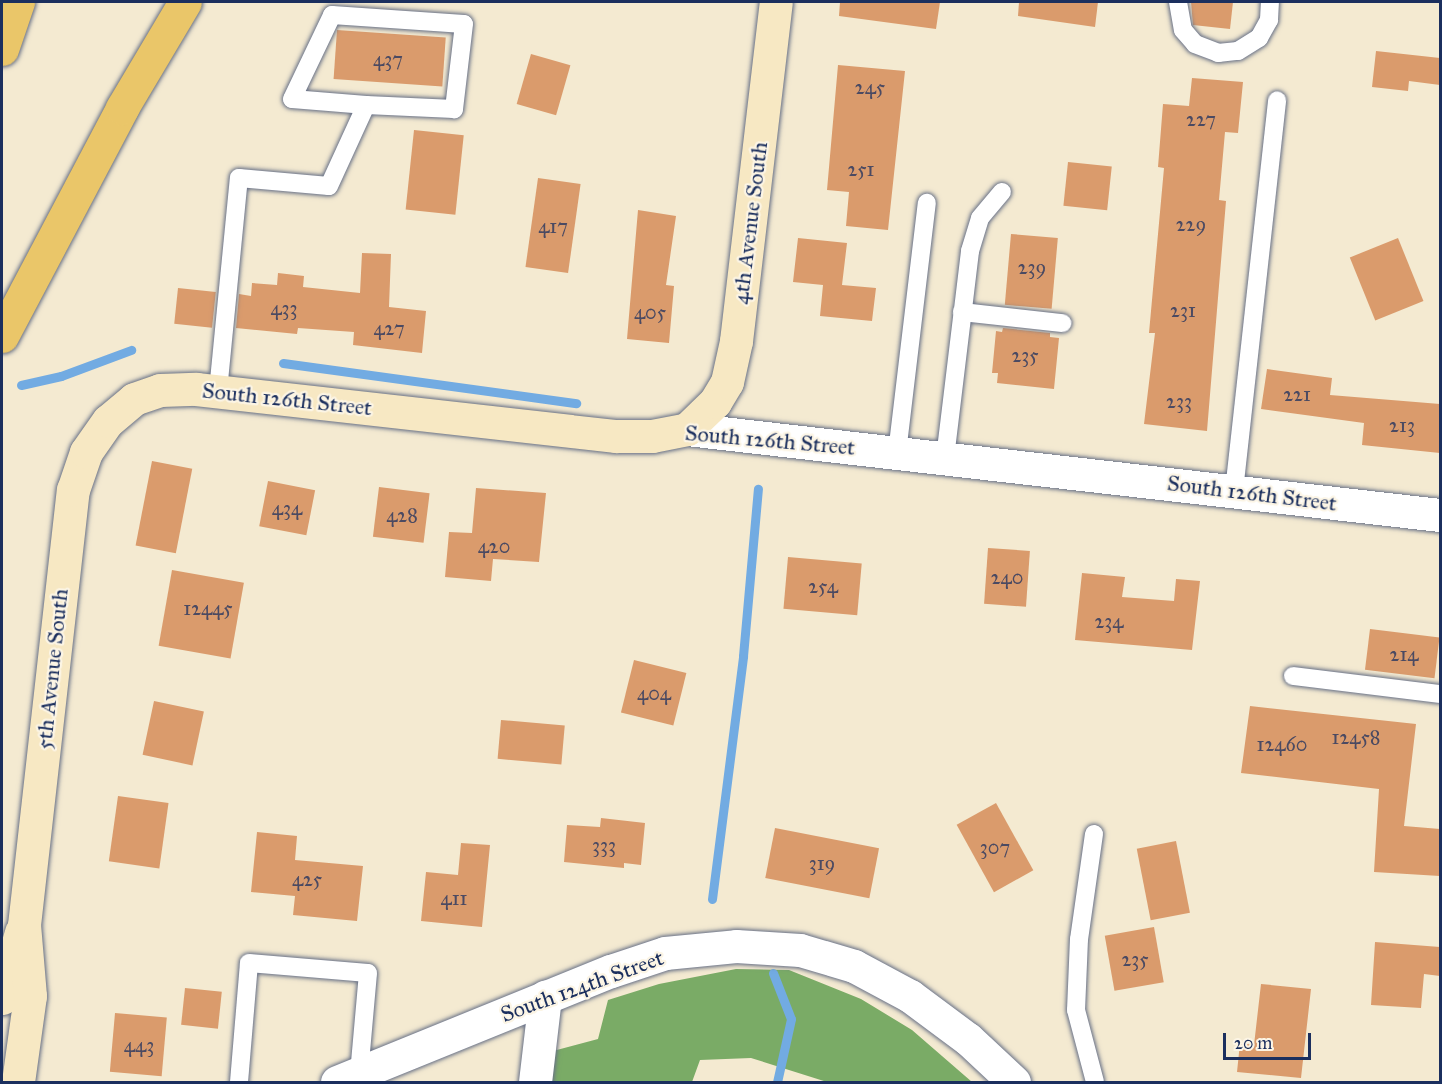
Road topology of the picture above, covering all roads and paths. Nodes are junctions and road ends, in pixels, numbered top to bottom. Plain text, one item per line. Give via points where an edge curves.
1 (18, 2) edge
2 (185, 2) edge
3 (776, 2) edge
4 (1178, 2) edge
5 (1270, 2) edge
6 (2, 48) edge
7 (1277, 100) dead end
8 (366, 105) junction
9 (1002, 192) dead end
10 (927, 203) dead end
11 (962, 312) junction
12 (1062, 323) dead end
13 (2, 336) edge
14 (218, 391) junction
15 (108, 421) joint
16 (687, 429) junction
17 (897, 453) junction
18 (945, 458) junction
19 (1234, 491) junction
20 (1440, 515) edge
21 (1293, 676) dead end
22 (1440, 694) edge
23 (1094, 834) dead end
24 (24, 925) junction
25 (545, 997) junction
26 (2, 998) edge
27 (348, 1078) edge
28 (18, 1083) edge
29 (239, 1083) edge
30 (535, 1083) edge
31 (1014, 1083) edge
32 (1095, 1083) edge

1 - 6 highway
2 - 13 highway via 122,108
3 - 16 street, 4th Avenue South via 736,341 727,382 715,402
4 - 5 lane via 1183,30 1195,44 1218,53 1238,51 1259,38 1269,20
7 - 19 lane
8 - 8 lane via 292,99 332,15 464,24 454,109
8 - 14 lane via 329,186 239,178
9 - 11 lane via 980,218 970,251
10 - 17 lane
11 - 12 lane
11 - 18 lane
14 - 15 street, South 126th Street via 160,390 134,399
14 - 16 street, South 126th Street via 616,436 652,436
15 - 24 street, 5th Avenue South via 86,452 73,490
16 - 17 street, South 126th Street
17 - 18 street, South 126th Street
18 - 19 street, South 126th Street
19 - 20 street, South 126th Street
21 - 22 lane
23 - 32 lane via 1079,939 1076,1010
24 - 26 street, 5th Avenue South
24 - 28 street, 5th Avenue South via 30,996
25 - 27 street, South 124th Street
25 - 30 street
25 - 31 street, South 124th Street via 665,953 736,946 800,950 854,966 910,996 968,1039
27 - 29 lane via 369,973 249,963

